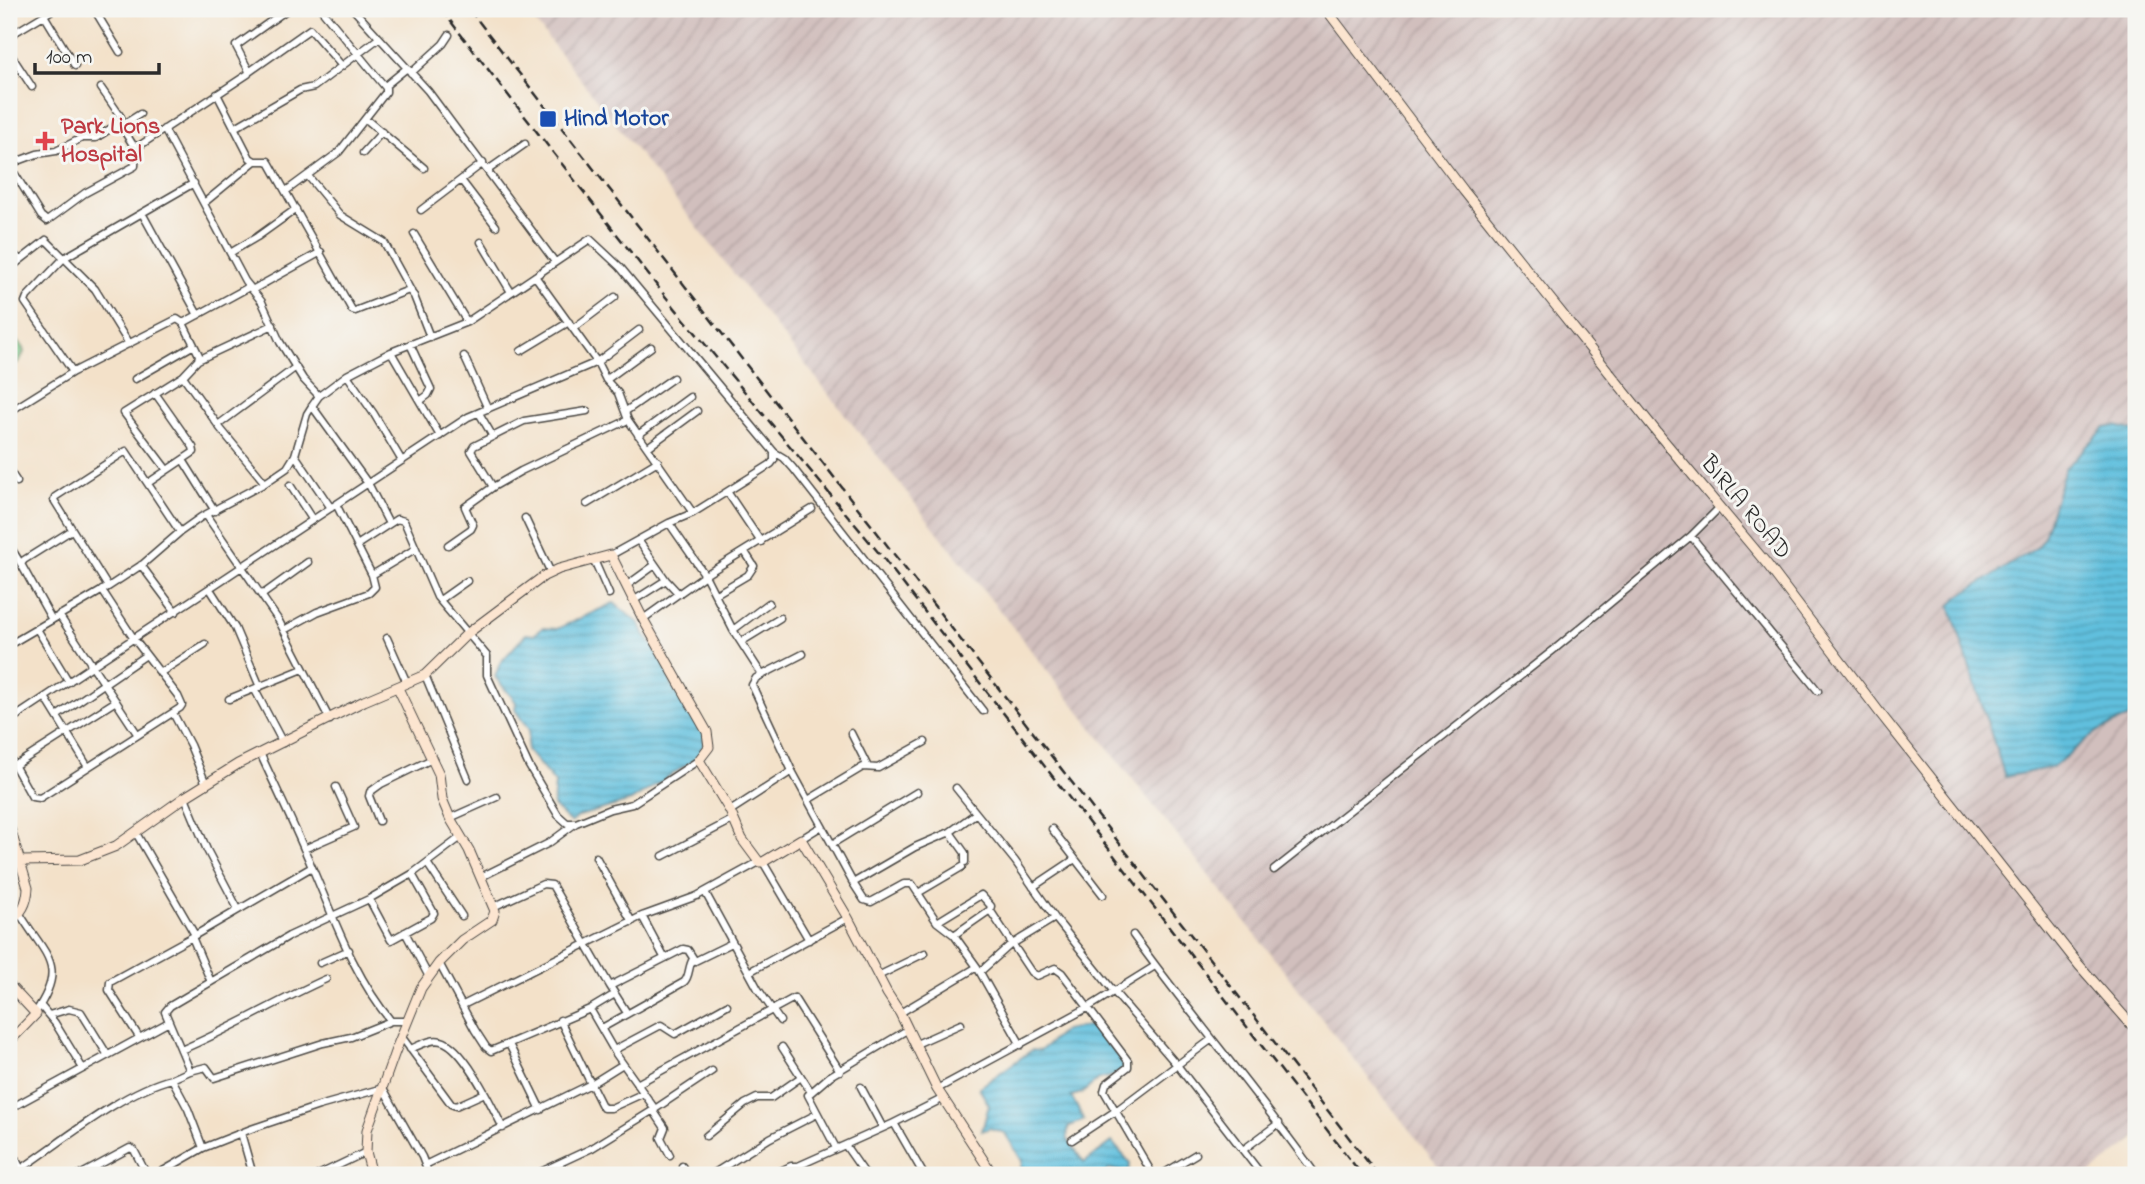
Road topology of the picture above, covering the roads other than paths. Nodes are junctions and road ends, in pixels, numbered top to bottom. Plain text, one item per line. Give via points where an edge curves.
1 (54, 9) edge
2 (94, 9) edge
3 (288, 9) edge
4 (321, 9) edge
5 (353, 9) edge
6 (1326, 9) edge
7 (44, 15) junction
8 (449, 35) dead end
9 (9, 36) edge
10 (379, 38) junction
11 (9, 52) edge
12 (120, 52) dead end
13 (357, 55) junction
14 (75, 66) dead end
15 (342, 66) junction
16 (409, 70) junction
17 (249, 72) junction
18 (385, 86) junction
19 (32, 87) dead end
20 (101, 88) dead end
21 (217, 94) junction
22 (140, 114) dead end
23 (367, 120) junction
24 (120, 125) junction
25 (164, 128) junction
26 (234, 128) junction
27 (382, 132) junction
28 (525, 144) dead end
29 (136, 146) junction
30 (363, 153) dead end
31 (255, 161) junction
32 (483, 163) junction
33 (9, 165) edge
34 (424, 168) dead end
35 (488, 170) junction
36 (308, 176) junction
37 (461, 180) junction
38 (194, 183) junction
39 (286, 191) junction
40 (204, 203) junction
41 (296, 209) junction
42 (421, 211) dead end
43 (142, 213) junction
44 (496, 226) dead end
45 (414, 234) dead end
46 (481, 242) dead end
47 (9, 250) edge
48 (321, 252) junction
49 (230, 253) junction
50 (64, 258) junction
51 (20, 260) junction
52 (555, 262) junction
53 (9, 270) edge
54 (535, 275) junction
55 (251, 289) junction
56 (411, 291) junction
57 (511, 292) junction
58 (615, 297) dead end
59 (198, 314) junction
60 (467, 322) junction
61 (183, 323) junction
62 (273, 325) junction
63 (571, 325) junction
64 (639, 331) dead end
65 (430, 337) junction
66 (129, 344) junction
67 (410, 344) junction
68 (194, 345) junction
69 (651, 347) dead end
70 (521, 351) dead end
71 (391, 352) junction
72 (464, 356) dead end
73 (198, 360) junction
74 (597, 362) junction
75 (296, 367) junction
76 (74, 372) junction
77 (347, 375) junction
78 (183, 376) junction
79 (673, 377) dead end
80 (135, 379) dead end
81 (606, 380) junction
82 (155, 393) junction
83 (319, 397) junction
84 (690, 397) dead end
85 (420, 401) junction
86 (312, 406) junction
87 (488, 409) junction
88 (587, 411) dead end
89 (626, 411) junction
90 (697, 411) dead end
91 (9, 412) edge
92 (479, 413) junction
93 (628, 420) junction
94 (218, 425) junction
95 (492, 435) junction
96 (638, 435) junction
97 (440, 436) junction
98 (648, 447) junction
99 (774, 452) junction
100 (295, 455) junction
101 (184, 460) junction
102 (402, 461) junction
103 (658, 461) junction
104 (9, 470) edge
105 (167, 470) junction
106 (17, 482) dead end
107 (148, 482) junction
108 (265, 483) junction
109 (290, 485) dead end
110 (369, 485) junction
111 (493, 487) junction
112 (728, 493) junction
113 (587, 504) dead end
114 (334, 507) junction
115 (1719, 508) junction
116 (812, 509) dead end
117 (215, 511) junction
118 (693, 513) junction
119 (206, 515) junction
120 (525, 518) dead end
121 (312, 519) junction
122 (669, 523) junction
123 (388, 524) junction
124 (72, 530) junction
125 (180, 532) junction
126 (1691, 536) junction
127 (638, 540) junction
128 (761, 542) junction
129 (357, 545) junction
130 (448, 545) dead end
131 (9, 548) edge
132 (415, 549) junction
133 (745, 552) junction
134 (611, 555) junction
135 (594, 560) junction
136 (308, 562) dead end
137 (21, 564) junction
138 (141, 565) junction
139 (655, 565) junction
140 (243, 568) junction
141 (551, 573) junction
142 (372, 575) junction
143 (705, 575) junction
144 (666, 580) junction
145 (467, 581) dead end
146 (626, 586) junction
147 (105, 589) junction
148 (210, 589) junction
149 (609, 594) dead end
150 (679, 594) junction
151 (716, 594) junction
152 (262, 595) junction
153 (440, 600) junction
154 (634, 601) junction
155 (769, 603) dead end
156 (176, 612) junction
157 (60, 615) junction
158 (780, 618) dead end
159 (643, 619) junction
160 (52, 620) junction
161 (37, 629) junction
162 (733, 629) junction
163 (284, 630) junction
164 (468, 633) junction
165 (387, 638) dead end
166 (134, 639) junction
167 (741, 642) junction
168 (205, 644) dead end
169 (9, 645) edge
170 (803, 654) dead end
171 (146, 655) junction
172 (92, 666) junction
173 (303, 669) junction
174 (160, 673) junction
175 (425, 675) junction
176 (762, 675) junction
177 (69, 681) junction
178 (105, 685) junction
179 (403, 686) junction
180 (257, 688) junction
181 (1818, 691) dead end
182 (45, 697) junction
183 (229, 699) dead end
184 (116, 701) junction
185 (983, 711) dead end
186 (173, 713) junction
187 (57, 716) junction
188 (330, 720) junction
189 (9, 721) edge
190 (67, 732) junction
191 (850, 733) dead end
192 (138, 735) junction
193 (925, 742) dead end
194 (283, 743) junction
195 (260, 753) junction
196 (9, 756) edge
197 (432, 759) junction
198 (699, 761) junction
199 (14, 766) junction
200 (88, 767) junction
201 (868, 767) junction
202 (792, 771) junction
203 (468, 779) dead end
204 (206, 785) junction
205 (336, 786) dead end
206 (956, 788) dead end
207 (917, 792) dead end
208 (185, 797) junction
209 (497, 797) dead end
210 (808, 800) junction
211 (975, 814) junction
212 (732, 815) junction
213 (450, 818) junction
214 (379, 821) dead end
215 (576, 823) junction
216 (9, 825) edge
217 (822, 826) junction
218 (1052, 829) dead end
219 (950, 832) junction
220 (136, 833) junction
221 (461, 837) junction
222 (801, 839) junction
223 (832, 844) junction
224 (304, 849) junction
225 (663, 856) dead end
226 (596, 857) dead end
227 (1075, 859) junction
228 (21, 861) junction
229 (761, 862) junction
230 (427, 863) junction
231 (9, 864) edge
232 (312, 867) junction
233 (1274, 870) dead end
234 (412, 874) junction
235 (481, 877) junction
236 (853, 883) junction
237 (1033, 887) junction
238 (705, 892) junction
239 (918, 893) junction
240 (1103, 895) dead end
241 (369, 899) junction
242 (493, 906) junction
243 (238, 909) junction
244 (990, 910) junction
245 (20, 914) junction
246 (332, 916) junction
247 (462, 916) dead end
248 (642, 916) junction
249 (848, 918) junction
250 (1055, 918) junction
251 (9, 922) edge
252 (632, 922) junction
253 (937, 922) junction
254 (405, 932) junction
255 (954, 935) junction
256 (193, 936) junction
257 (1133, 936) dead end
258 (809, 940) junction
259 (732, 943) junction
260 (1013, 944) junction
261 (586, 946) junction
262 (349, 950) junction
263 (925, 953) dead end
264 (664, 957) junction
265 (693, 959) junction
266 (320, 963) dead end
267 (439, 963) junction
268 (1155, 966) junction
269 (979, 970) junction
270 (749, 972) junction
271 (878, 976) junction
272 (429, 977) junction
273 (326, 979) dead end
274 (211, 982) junction
275 (9, 985) edge
276 (610, 986) junction
277 (1115, 993) junction
278 (615, 994) junction
279 (463, 1005) junction
280 (727, 1005) dead end
281 (1089, 1007) junction
282 (38, 1009) junction
283 (590, 1009) junction
284 (772, 1010) junction
285 (627, 1013) junction
286 (900, 1013) junction
287 (49, 1015) junction
288 (560, 1020) junction
289 (391, 1021) junction
290 (407, 1021) junction
291 (780, 1021) dead end
292 (169, 1022) junction
293 (961, 1024) dead end
294 (602, 1028) junction
295 (907, 1030) junction
296 (2136, 1030) edge
297 (401, 1036) junction
298 (139, 1037) junction
299 (1212, 1039) junction
300 (9, 1042) edge
301 (509, 1044) junction
302 (914, 1045) junction
303 (1021, 1045) junction
304 (782, 1047) dead end
305 (410, 1049) junction
306 (181, 1050) junction
307 (614, 1050) junction
308 (107, 1054) junction
309 (623, 1064) junction
310 (1177, 1065) junction
311 (82, 1067) junction
312 (712, 1070) dead end
313 (190, 1071) junction
314 (840, 1071) junction
315 (801, 1077) junction
316 (172, 1079) junction
317 (591, 1084) junction
318 (637, 1084) junction
319 (861, 1087) dead end
320 (383, 1088) junction
321 (937, 1089) junction
322 (811, 1092) junction
323 (485, 1093) junction
324 (644, 1093) junction
325 (944, 1098) junction
326 (9, 1109) edge
327 (541, 1110) junction
328 (654, 1110) junction
329 (1117, 1110) junction
330 (817, 1114) junction
331 (894, 1122) junction
332 (1279, 1123) junction
333 (503, 1128) junction
334 (883, 1128) junction
335 (241, 1133) junction
336 (706, 1136) dead end
337 (1072, 1140) dead end
338 (845, 1145) junction
339 (9, 1146) edge
340 (836, 1147) junction
341 (203, 1148) junction
342 (1243, 1150) junction
343 (366, 1152) junction
344 (1196, 1154) dead end
345 (670, 1155) dead end
346 (425, 1165) junction
347 (682, 1166) dead end
348 (798, 1166) junction
349 (22, 1172) edge
350 (14, 1175) edge
351 (80, 1175) edge
352 (147, 1175) edge
353 (156, 1175) edge
354 (253, 1175) edge
355 (318, 1175) edge
356 (372, 1175) edge
357 (429, 1175) edge
358 (537, 1175) edge
359 (687, 1175) edge
360 (711, 1175) edge
361 (772, 1175) edge
362 (804, 1175) edge
363 (866, 1175) edge
364 (924, 1175) edge
365 (993, 1175) edge
366 (1153, 1175) edge
367 (1161, 1175) edge
368 (1262, 1175) edge
369 (1316, 1175) edge

1 - 7 street
2 - 12 street
3 - 17 street via 236,46
4 - 13 street
5 - 10 street
6 - 115 street, BIRLA ROAD via 1464,191
7 - 9 street
7 - 14 street
8 - 16 street
10 - 13 street
10 - 16 street
11 - 19 street
13 - 15 street
13 - 18 street
15 - 17 street via 309,29
15 - 26 street via 314,87 300,90
16 - 18 street
16 - 32 street
17 - 21 street
18 - 23 street via 386,92
20 - 24 street via 121,117
21 - 25 street
21 - 26 street
22 - 24 street
23 - 27 street
23 - 36 street via 340,152
24 - 29 street
24 - 33 street via 94,139 82,138
25 - 29 street
25 - 38 street
26 - 31 street
27 - 30 street
27 - 34 street
28 - 35 street
29 - 33 street via 135,166 85,193 47,221
31 - 39 street via 269,162
31 - 40 street
32 - 35 street
32 - 37 street
35 - 52 street
36 - 39 street
36 - 56 street via 340,215 384,242
37 - 42 street
37 - 44 street
38 - 40 street
38 - 43 street
39 - 41 street
40 - 49 street
41 - 48 street
41 - 49 street
43 - 50 street
43 - 59 street
45 - 60 street
46 - 57 street
47 - 51 street
48 - 55 street
48 - 56 street via 354,311
49 - 55 street
50 - 51 street via 46,240
50 - 66 street via 94,289
50 - 76 street via 25,302
51 - 53 street
52 - 54 street
52 - 99 street via 592,239
54 - 57 street
54 - 63 street
55 - 59 street
55 - 62 street
56 - 65 street
57 - 60 street
58 - 63 street
59 - 61 street
60 - 65 street
61 - 66 street via 172,320
61 - 68 street
62 - 73 street
62 - 75 street
63 - 70 street
63 - 74 street
64 - 74 street
65 - 67 street
66 - 76 street
67 - 71 street
67 - 85 street via 431,389
68 - 73 street
68 - 80 street
69 - 81 street
71 - 77 street
71 - 85 street
72 - 87 street
73 - 78 street
74 - 81 street
74 - 87 street
75 - 83 street
75 - 94 street
76 - 91 street
77 - 83 street
77 - 102 street
78 - 82 street
78 - 94 street
79 - 89 street
81 - 89 street
82 - 101 street via 194,448
82 - 105 street via 124,415
83 - 86 street
84 - 96 street
85 - 97 street
86 - 100 street
86 - 110 street
87 - 92 street
88 - 95 street via 524,421
89 - 93 street
90 - 98 street
92 - 95 street
92 - 97 street
93 - 96 street
93 - 111 street
94 - 108 street
95 - 111 street via 470,449
96 - 98 street
97 - 102 street
98 - 103 street
99 - 112 street via 771,464
99 - 185 street via 793,468
100 - 108 street via 287,468
100 - 114 street
101 - 105 street
101 - 117 street
102 - 110 street
103 - 113 street
103 - 118 street
104 - 106 street
105 - 107 street
107 - 124 street via 124,452 54,497
107 - 125 street
108 - 117 street
109 - 121 street
110 - 114 street
110 - 123 street
111 - 130 street via 466,507 471,530
112 - 118 street
112 - 128 street
114 - 121 street
114 - 129 street
115 - 126 street
115 - 296 street, BIRLA ROAD via 2078,965
116 - 128 street
117 - 119 street
118 - 122 street
119 - 125 street
119 - 140 street
120 - 141 street
121 - 140 street
122 - 127 street
122 - 143 street
123 - 129 street
123 - 132 street via 402,520
124 - 137 street
124 - 147 street
125 - 138 street
126 - 181 street
126 - 233 street
127 - 134 street
127 - 139 street
128 - 133 street
129 - 142 street
131 - 137 street
132 - 142 street
132 - 153 street
133 - 143 street
133 - 151 street via 754,566 751,572
134 - 135 street
134 - 146 street
135 - 141 street
135 - 149 street
136 - 152 street
137 - 160 street
138 - 147 street
138 - 156 street
139 - 144 street
139 - 146 street
140 - 148 street
140 - 152 street
141 - 164 street
142 - 163 street via 375,587 369,593
143 - 150 street
143 - 151 street
144 - 150 street
144 - 154 street
145 - 153 street
146 - 154 street
147 - 157 street
147 - 166 street
148 - 156 street
148 - 180 street via 235,628
150 - 159 street
151 - 162 street
152 - 163 street
153 - 164 street
154 - 159 street
155 - 162 street
156 - 166 street
157 - 160 street
157 - 172 street
158 - 167 street
159 - 198 street via 707,732 709,747
160 - 161 street
161 - 169 street
161 - 177 street
162 - 167 street
163 - 173 street
164 - 175 street
164 - 215 street via 487,656 488,676 530,766 558,815 567,824
165 - 179 street
166 - 171 street
166 - 172 street
167 - 176 street
168 - 174 street
170 - 176 street
171 - 174 street
171 - 178 street
172 - 177 street
172 - 178 street
173 - 180 street
173 - 188 street
174 - 186 street via 181,702
175 - 179 street
175 - 203 street
176 - 202 street via 752,685
177 - 182 street
178 - 184 street
178 - 187 street
179 - 188 street
179 - 197 street
180 - 183 street
180 - 194 street
182 - 187 street
182 - 189 street
184 - 190 street
184 - 192 street
186 - 192 street
186 - 204 street
187 - 190 street
188 - 194 street
190 - 199 street
190 - 200 street
191 - 201 street
192 - 200 street
193 - 201 street via 878,768
194 - 195 street
195 - 204 street
195 - 224 street
196 - 199 street
197 - 213 street
197 - 214 street via 370,792
198 - 212 street
198 - 215 street via 632,804
199 - 200 street via 35,799
201 - 210 street
202 - 210 street
202 - 212 street
204 - 208 street
205 - 224 street via 354,827
206 - 211 street
207 - 223 street
208 - 220 street
208 - 243 street
209 - 213 street
210 - 217 street
211 - 219 street
211 - 237 street
212 - 225 street
212 - 229 street via 742,839
213 - 221 street
215 - 235 street via 549,843
216 - 228 street
217 - 222 street
217 - 223 street
218 - 227 street
219 - 236 street
219 - 239 street via 965,853 964,865
220 - 228 street via 80,860
220 - 256 street
221 - 230 street
221 - 235 street
222 - 229 street
222 - 249 street
223 - 236 street
224 - 232 street
226 - 252 street
227 - 237 street
227 - 240 street
228 - 231 street
228 - 245 street via 29,888
229 - 238 street
229 - 258 street
230 - 234 street
230 - 247 street
232 - 243 street
232 - 246 street
234 - 241 street
234 - 254 street via 434,913
235 - 242 street
236 - 239 street via 864,900 872,902 908,883
237 - 250 street
238 - 248 street
238 - 259 street
239 - 253 street
241 - 246 street
241 - 254 street via 391,940
242 - 261 street via 543,884 552,885
242 - 267 street via 492,920
243 - 256 street
244 - 253 street via 981,895
244 - 255 street
244 - 260 street
245 - 251 street
245 - 282 street via 51,965 52,983
246 - 262 street
246 - 274 street
248 - 252 street
248 - 264 street
249 - 258 street
249 - 271 street
250 - 260 street
250 - 277 street
252 - 261 street
253 - 255 street
254 - 272 street
255 - 269 street
256 - 274 street
256 - 298 street via 110,982 109,990
257 - 268 street
258 - 270 street
259 - 265 street
259 - 270 street
260 - 269 street
260 - 281 street via 1034,975 1059,969
261 - 276 street
261 - 279 street
262 - 266 street
262 - 289 street
263 - 271 street
264 - 265 street via 686,948
264 - 276 street
265 - 285 street via 686,979
267 - 272 street
267 - 279 street
268 - 277 street
268 - 299 street
269 - 286 street
269 - 303 street
270 - 284 street
271 - 286 street
272 - 290 street
273 - 306 street
274 - 292 street via 167,1007
275 - 282 street
276 - 278 street
277 - 281 street
277 - 310 street
278 - 283 street
278 - 285 street
279 - 301 street via 489,1050
280 - 307 street via 674,1034 661,1025
281 - 303 street
281 - 329 street via 1129,1061 1104,1088
282 - 287 street
282 - 300 street
283 - 288 street
283 - 294 street
284 - 291 street
284 - 314 street via 794,998
284 - 318 street
285 - 294 street
286 - 295 street
287 - 308 street via 69,1009 81,1012
287 - 311 street
288 - 301 street
288 - 317 street
289 - 290 street
289 - 313 street via 217,1078 206,1067
290 - 297 street
292 - 298 street
292 - 306 street
293 - 302 street
294 - 307 street
295 - 302 street
295 - 314 street
297 - 305 street
297 - 320 street
298 - 308 street
299 - 310 street
299 - 332 street
301 - 327 street
302 - 321 street
303 - 321 street
304 - 315 street
305 - 323 street via 442,1041 461,1057
305 - 323 street via 451,1104
306 - 313 street
307 - 309 street
308 - 311 street
309 - 317 street
309 - 318 street
310 - 329 street
310 - 342 street
311 - 326 street
312 - 328 street
313 - 316 street
314 - 322 street
315 - 322 street
315 - 336 street via 771,1098 745,1104
316 - 341 street
316 - 349 street via 130,1095
317 - 324 street via 605,1110
317 - 327 street
318 - 324 street
319 - 334 street
320 - 335 street
320 - 343 street via 367,1130
320 - 346 street
321 - 325 street
322 - 330 street via 808,1098
323 - 333 street
324 - 328 street
325 - 331 street
325 - 365 street
327 - 333 street
328 - 345 street via 665,1128 661,1138
328 - 358 street
329 - 337 street
329 - 366 street
330 - 340 street
330 - 360 street
331 - 334 street
331 - 364 street
332 - 342 street
332 - 369 street
333 - 346 street
334 - 338 street
335 - 341 street
335 - 354 street
338 - 340 street
338 - 363 street
339 - 349 street
340 - 348 street
341 - 353 street
342 - 368 street
343 - 355 street
343 - 356 street
344 - 367 street
346 - 357 street
347 - 359 street
348 - 361 street
348 - 362 street
349 - 350 street
351 - 352 street via 130,1148

